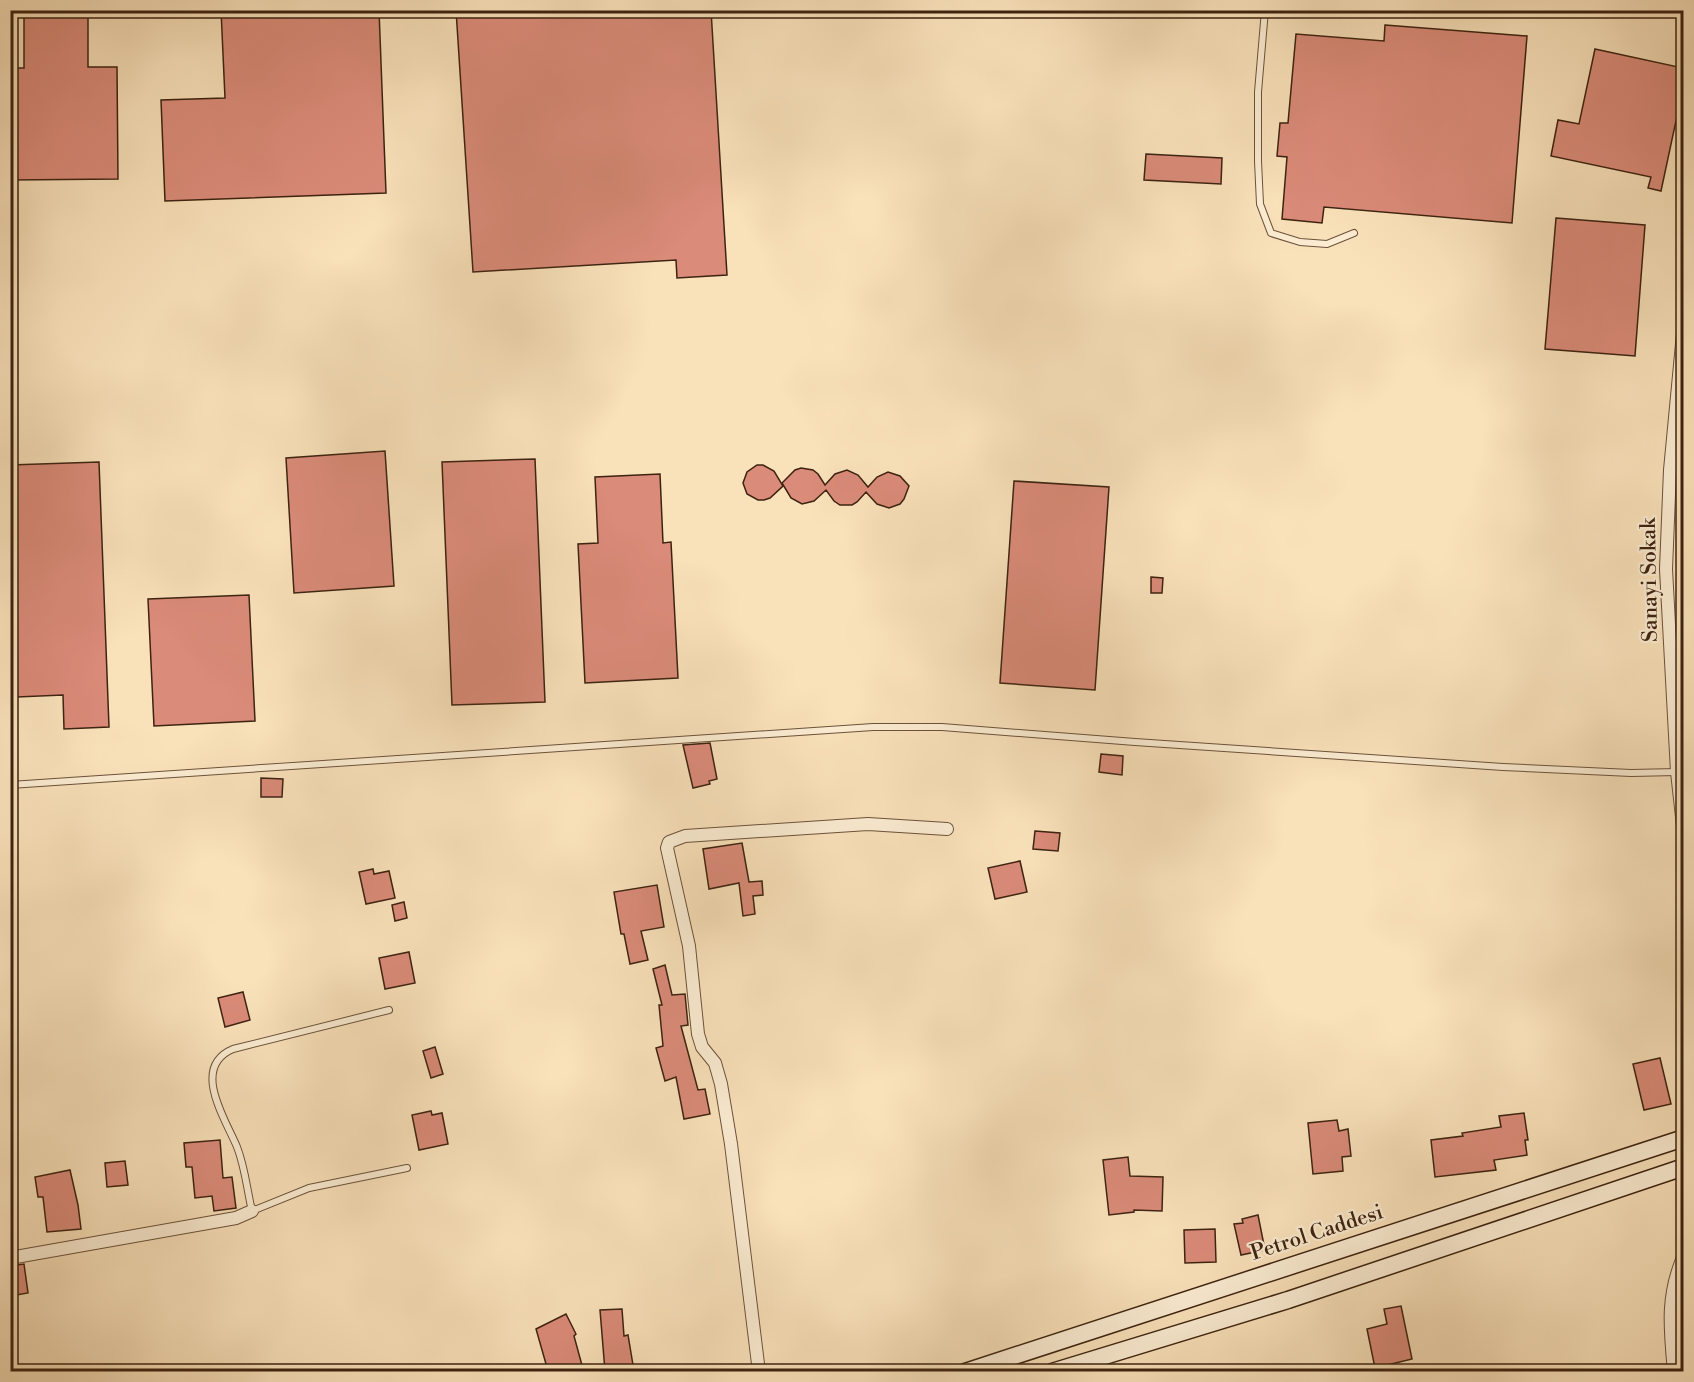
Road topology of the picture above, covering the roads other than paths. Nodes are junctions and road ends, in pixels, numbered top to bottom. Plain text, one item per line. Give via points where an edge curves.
1 (1265, 10) edge
2 (1354, 233) dead end
3 (1683, 324) edge
4 (1682, 374) edge
5 (1677, 772) junction
6 (10, 785) edge
7 (947, 829) dead end
8 (1683, 836) edge
9 (389, 1010) dead end
10 (1683, 1138) edge
11 (1683, 1167) edge
12 (407, 1168) dead end
13 (252, 1211) junction
14 (1683, 1255) edge
15 (10, 1258) edge
16 (759, 1371) edge
17 (965, 1371) edge
18 (1052, 1371) edge
19 (1674, 1371) edge

1 - 2 lane via 1258,92 1258,160 1260,204 1271,233 1300,242 1327,244
3 - 4 street, Sanayi Sokak
4 - 5 street, Sanayi Sokak via 1670,470 1666,569
5 - 6 lane via 1503,767 942,726 873,727
5 - 8 street, Sanayi Sokak
7 - 16 street via 868,824 685,836 669,842 667,848 689,946 698,1034 702,1047 715,1063 723,1094
9 - 13 lane via 233,1049 219,1058 213,1072 214,1088 242,1164
10 - 17 main road, Petrol Caddesi
11 - 18 main road via 1288,1300
12 - 13 lane via 309,1188
13 - 15 street via 236,1218
14 - 19 street via 1670,1298

